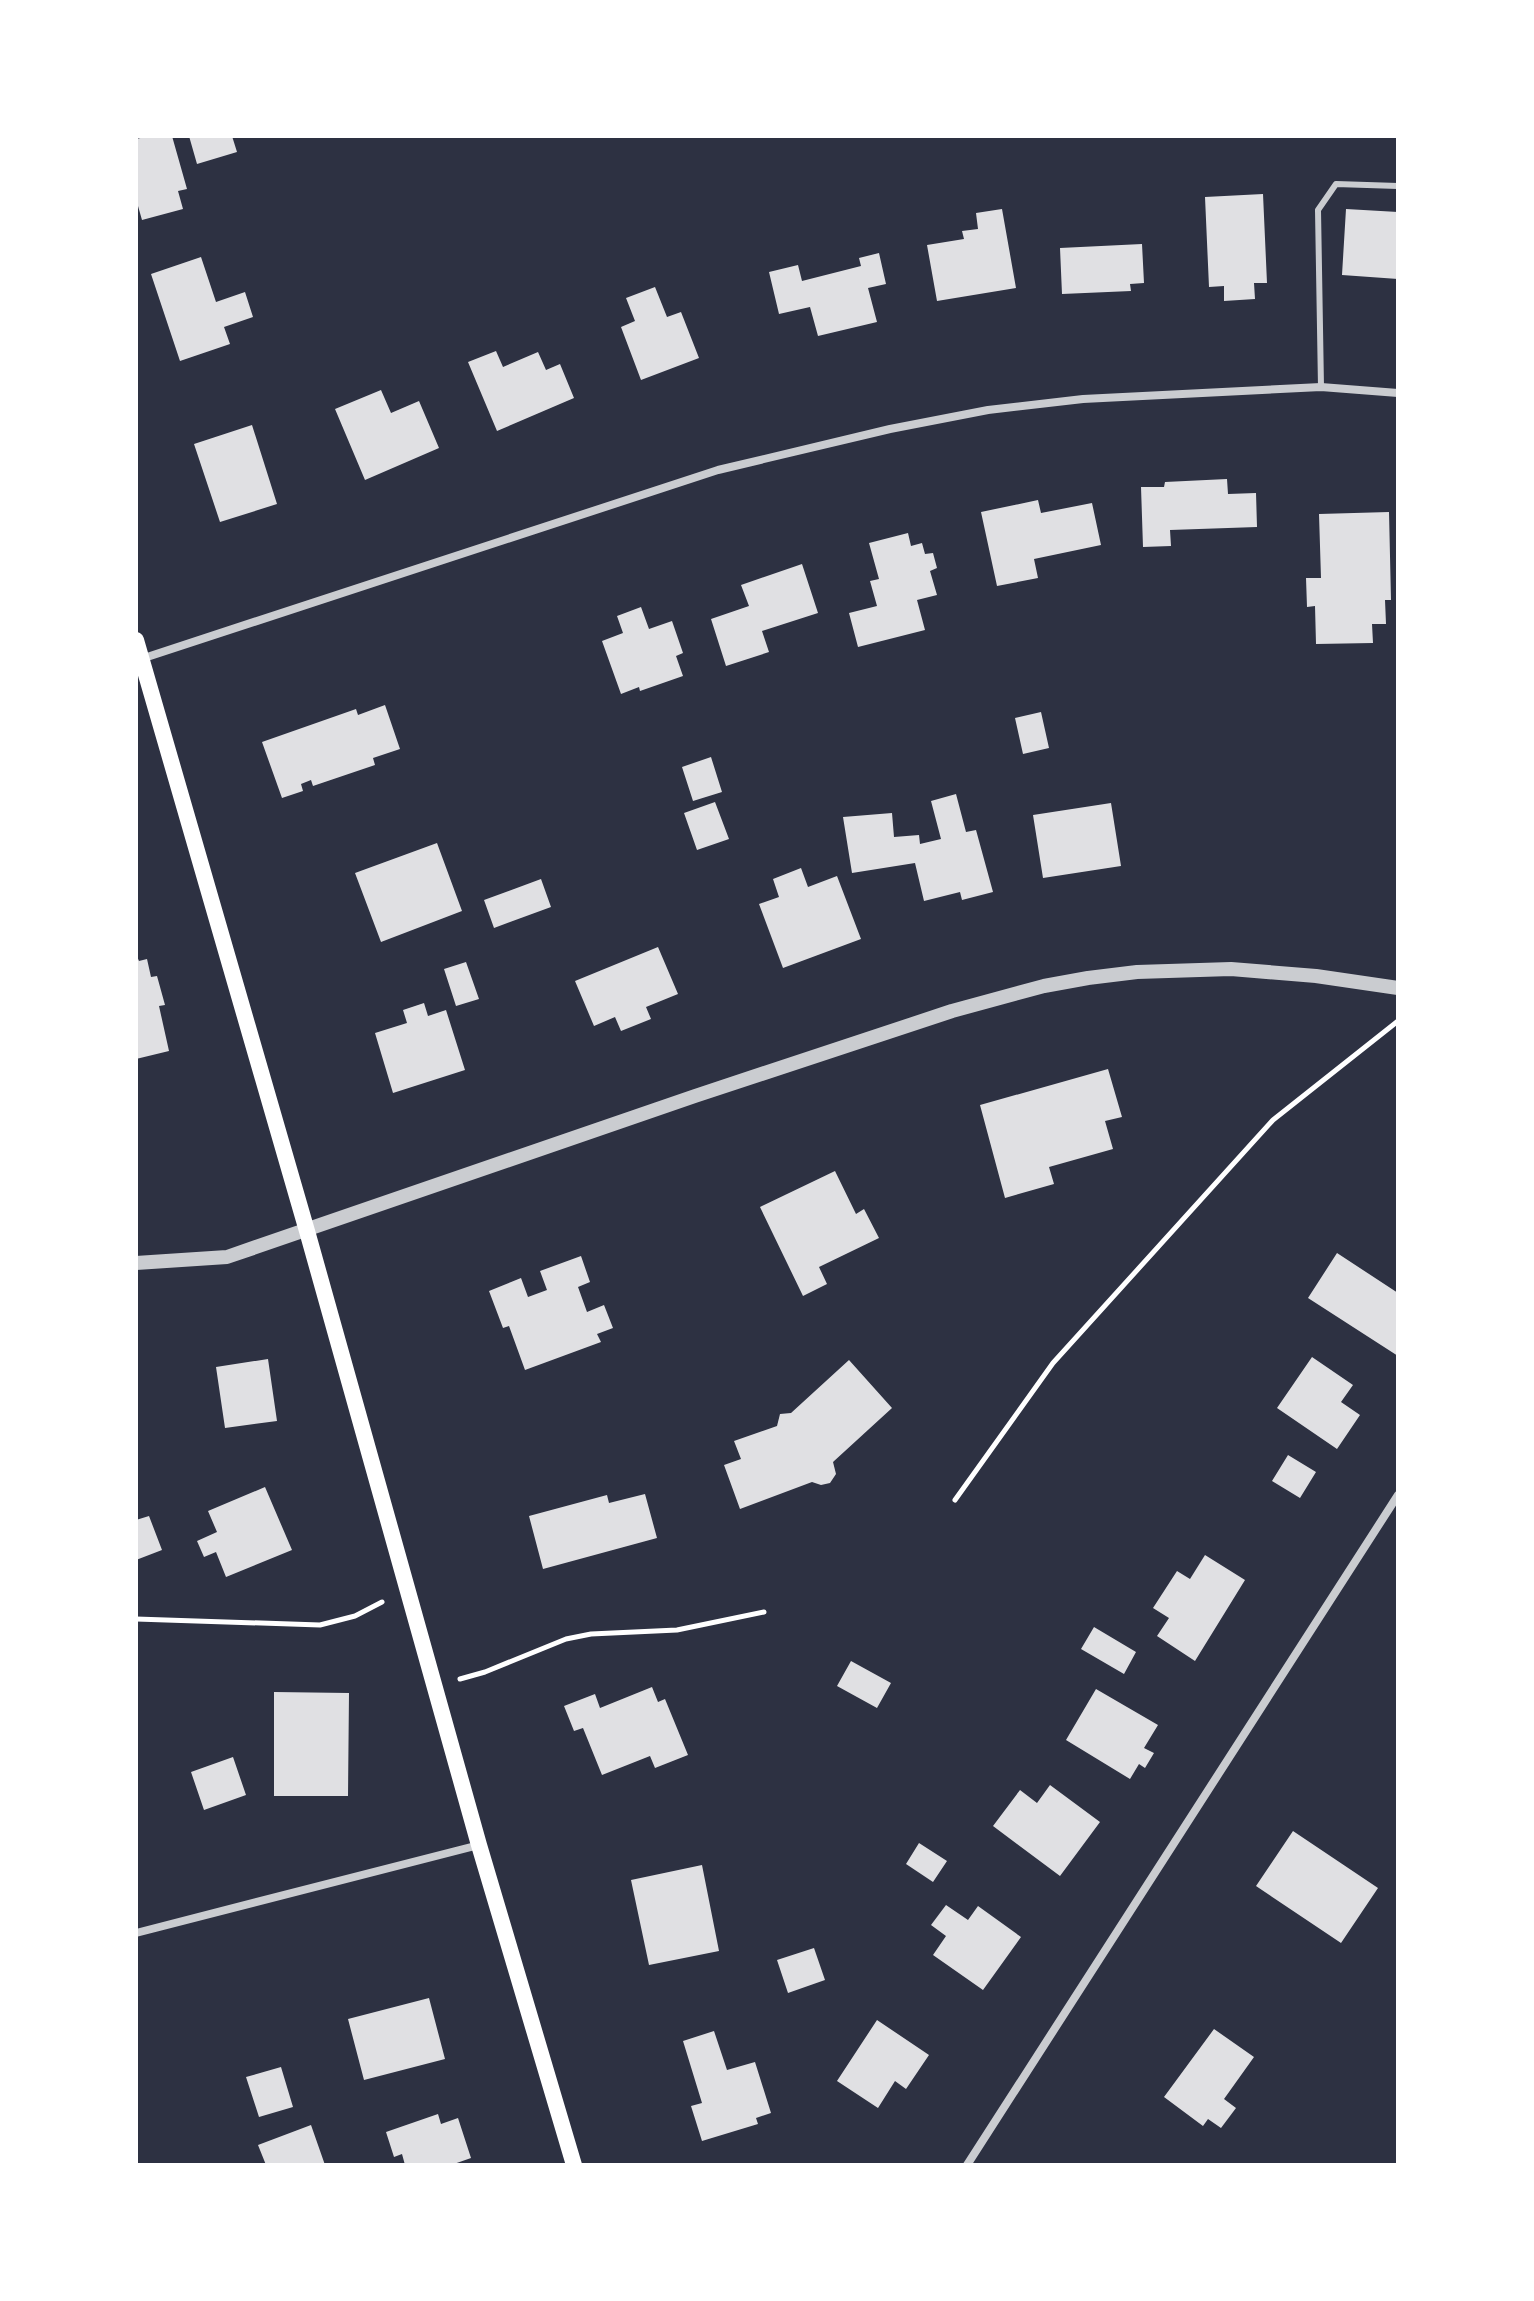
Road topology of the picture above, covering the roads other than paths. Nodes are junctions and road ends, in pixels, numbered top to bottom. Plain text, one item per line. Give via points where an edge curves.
1 (1398, 186) edge
2 (1321, 387) junction
3 (1398, 393) edge
4 (136, 640) edge
5 (138, 659) edge
6 (1398, 988) edge
7 (307, 1231) junction
8 (136, 1263) edge
9 (1398, 1495) edge
10 (479, 1845) junction
11 (136, 1933) edge
12 (574, 2165) edge
13 (967, 2165) edge

1 - 2 lane via 1336,184 1318,210
2 - 3 street
2 - 5 street via 1083,399 988,410 803,448 649,491
4 - 5 main road
5 - 7 main road
6 - 7 street via 1216,969 1125,973 1044,986 653,1109
7 - 8 street via 227,1257
7 - 10 main road
9 - 13 street
10 - 11 street
10 - 12 main road

